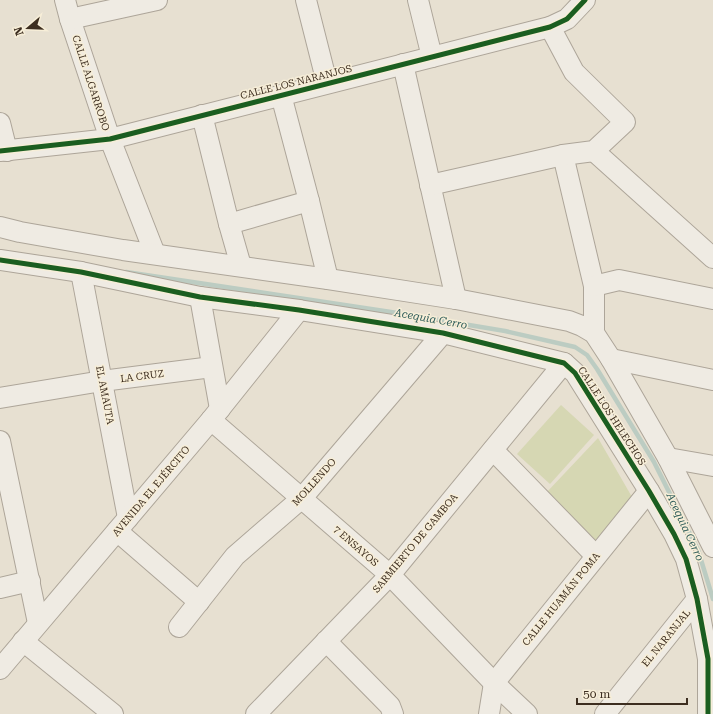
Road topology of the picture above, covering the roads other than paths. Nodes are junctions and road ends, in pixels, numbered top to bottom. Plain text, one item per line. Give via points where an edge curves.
1 (65, 0) edge
2 (157, 0) edge
3 (306, 0) edge
4 (418, 0) edge
5 (585, 0) edge
6 (70, 19) junction
7 (550, 27) junction
8 (432, 57) junction
9 (403, 64) junction
10 (327, 83) junction
11 (281, 95) junction
12 (202, 115) junction
13 (0, 123) edge
14 (110, 139) junction
15 (4, 151) edge
16 (594, 151) junction
17 (562, 155) junction
18 (430, 185) junction
19 (309, 201) junction
20 (229, 224) junction
21 (0, 227) edge
22 (155, 254) junction
23 (713, 258) edge
24 (0, 260) edge
25 (242, 266) junction
26 (81, 272) junction
27 (328, 279) junction
28 (594, 286) junction
29 (200, 297) junction
30 (456, 299) junction
31 (713, 300) edge
32 (299, 310) junction
33 (443, 333) junction
34 (594, 333) junction
35 (611, 359) junction
36 (564, 363) junction
37 (212, 367) junction
38 (713, 380) edge
39 (102, 381) junction
40 (0, 398) edge
41 (216, 415) junction
42 (0, 441) edge
43 (493, 450) junction
44 (668, 458) junction
45 (713, 466) edge
46 (649, 491) junction
47 (302, 498) junction
48 (122, 525) junction
49 (713, 547) edge
50 (596, 556) junction
51 (390, 575) junction
52 (30, 581) junction
53 (0, 588) edge
54 (697, 599) junction
55 (199, 602) junction
56 (38, 624) junction
57 (179, 627) dead end
58 (326, 640) junction
59 (23, 642) junction
60 (0, 669) edge
61 (494, 683) junction
62 (113, 714) edge
63 (256, 714) edge
64 (393, 714) edge
65 (489, 714) edge
66 (527, 714) edge
67 (605, 714) edge
68 (708, 714) edge

1 - 6 street, CALLE ALGARROBO
2 - 6 street
3 - 10 street
4 - 8 street
5 - 7 street, CALLE LOS NARANJOS via 567,19
6 - 14 street, CALLE ALGARROBO
7 - 8 street, CALLE LOS NARANJOS
7 - 16 street via 574,72 625,122
8 - 9 street, CALLE LOS NARANJOS
9 - 10 street, CALLE LOS NARANJOS
9 - 18 street
10 - 11 street, CALLE LOS NARANJOS
11 - 12 street, CALLE LOS NARANJOS
11 - 19 street
12 - 14 street, CALLE LOS NARANJOS
12 - 20 street
13 - 15 street
14 - 15 street, CALLE LOS NARANJOS
14 - 22 street, CALLE ALGARROBO
16 - 17 street
16 - 23 street
17 - 18 street
17 - 28 street
18 - 30 street
19 - 20 street
19 - 27 street
20 - 25 street
21 - 22 street
22 - 25 street
24 - 26 street
25 - 27 street
26 - 29 street
26 - 39 street, EL AMAUTA
27 - 30 street
28 - 31 street via 619,280
28 - 34 street
29 - 32 street
29 - 37 street
30 - 34 street via 569,321
32 - 33 street, CALLE LOS HELECHOS
32 - 41 street, AVENIDA EL EJÉRCITO
33 - 36 street, CALLE LOS HELECHOS
33 - 47 street, MOLLENDO
34 - 35 street
35 - 38 street
35 - 44 street
36 - 43 street, SARMIERTO DE GAMBOA
36 - 46 street, CALLE LOS HELECHOS via 575,373
37 - 39 street, LA CRUZ
37 - 41 street
39 - 40 street, LA CRUZ
39 - 48 street, EL AMAUTA
41 - 47 street, 7 ENSAYOS
41 - 48 street, AVENIDA EL EJÉRCITO
42 - 52 street
43 - 50 street
43 - 51 street, SARMIERTO DE GAMBOA
44 - 45 street
44 - 49 street
46 - 50 street, CALLE HUAMÁN POMA
46 - 54 street, CALLE LOS HELECHOS via 686,559
47 - 51 street, 7 ENSAYOS
47 - 55 street, MOLLENDO via 235,556
48 - 55 street
48 - 56 street, AVENIDA EL EJÉRCITO
50 - 61 street, CALLE HUAMÁN POMA
51 - 58 street, SARMIERTO DE GAMBOA
51 - 61 street, 7 ENSAYOS
52 - 53 street
52 - 56 street
54 - 67 street, EL NARANJAL
54 - 68 street, CALLE LOS HELECHOS via 708,659
55 - 57 street, MOLLENDO
56 - 59 street, AVENIDA EL EJÉRCITO
58 - 63 street, SARMIERTO DE GAMBOA
58 - 64 street via 390,706
59 - 60 street, AVENIDA EL EJÉRCITO
59 - 62 street
61 - 65 street, CALLE HUAMÁN POMA
61 - 66 street, 7 ENSAYOS

